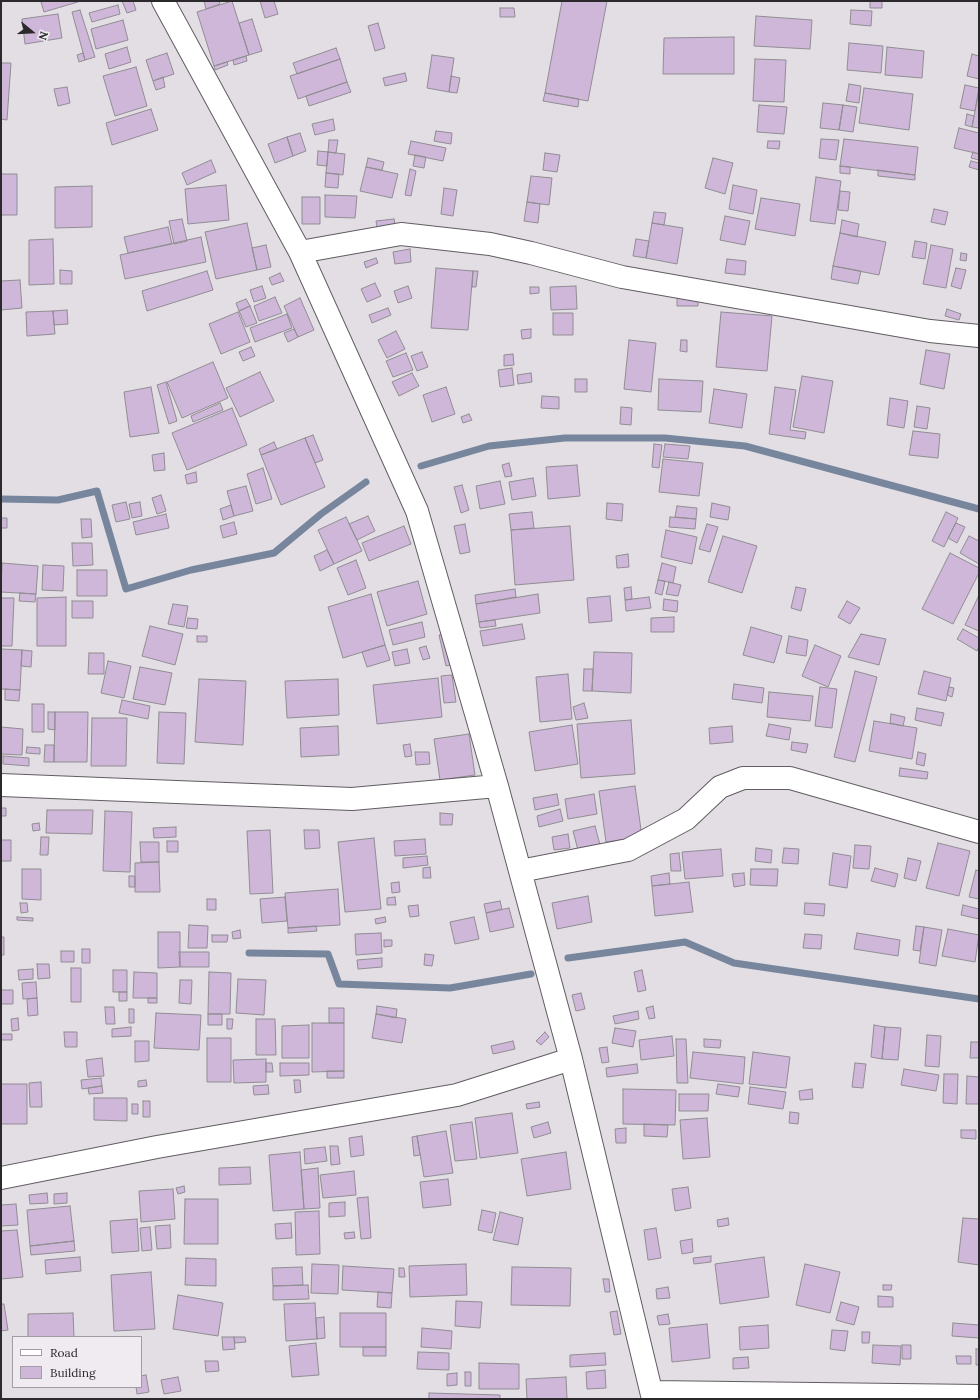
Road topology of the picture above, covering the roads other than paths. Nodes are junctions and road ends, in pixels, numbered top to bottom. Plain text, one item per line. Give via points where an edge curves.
1 (163, 1) edge
2 (300, 252) junction
3 (979, 336) edge
4 (1, 785) edge
5 (497, 786) junction
6 (979, 832) edge
7 (520, 871) junction
8 (571, 1059) junction
9 (1, 1178) edge
10 (652, 1395) edge
11 (979, 1396) edge

1 - 2 street
2 - 3 street via 400,234 490,244 531,252 622,277 930,331
2 - 5 street via 417,511
4 - 5 street via 352,799
5 - 7 street
6 - 7 street via 790,778 743,778 720,787 686,819 628,850
7 - 8 street
8 - 9 street via 457,1094 157,1147
8 - 10 street
10 - 11 street

